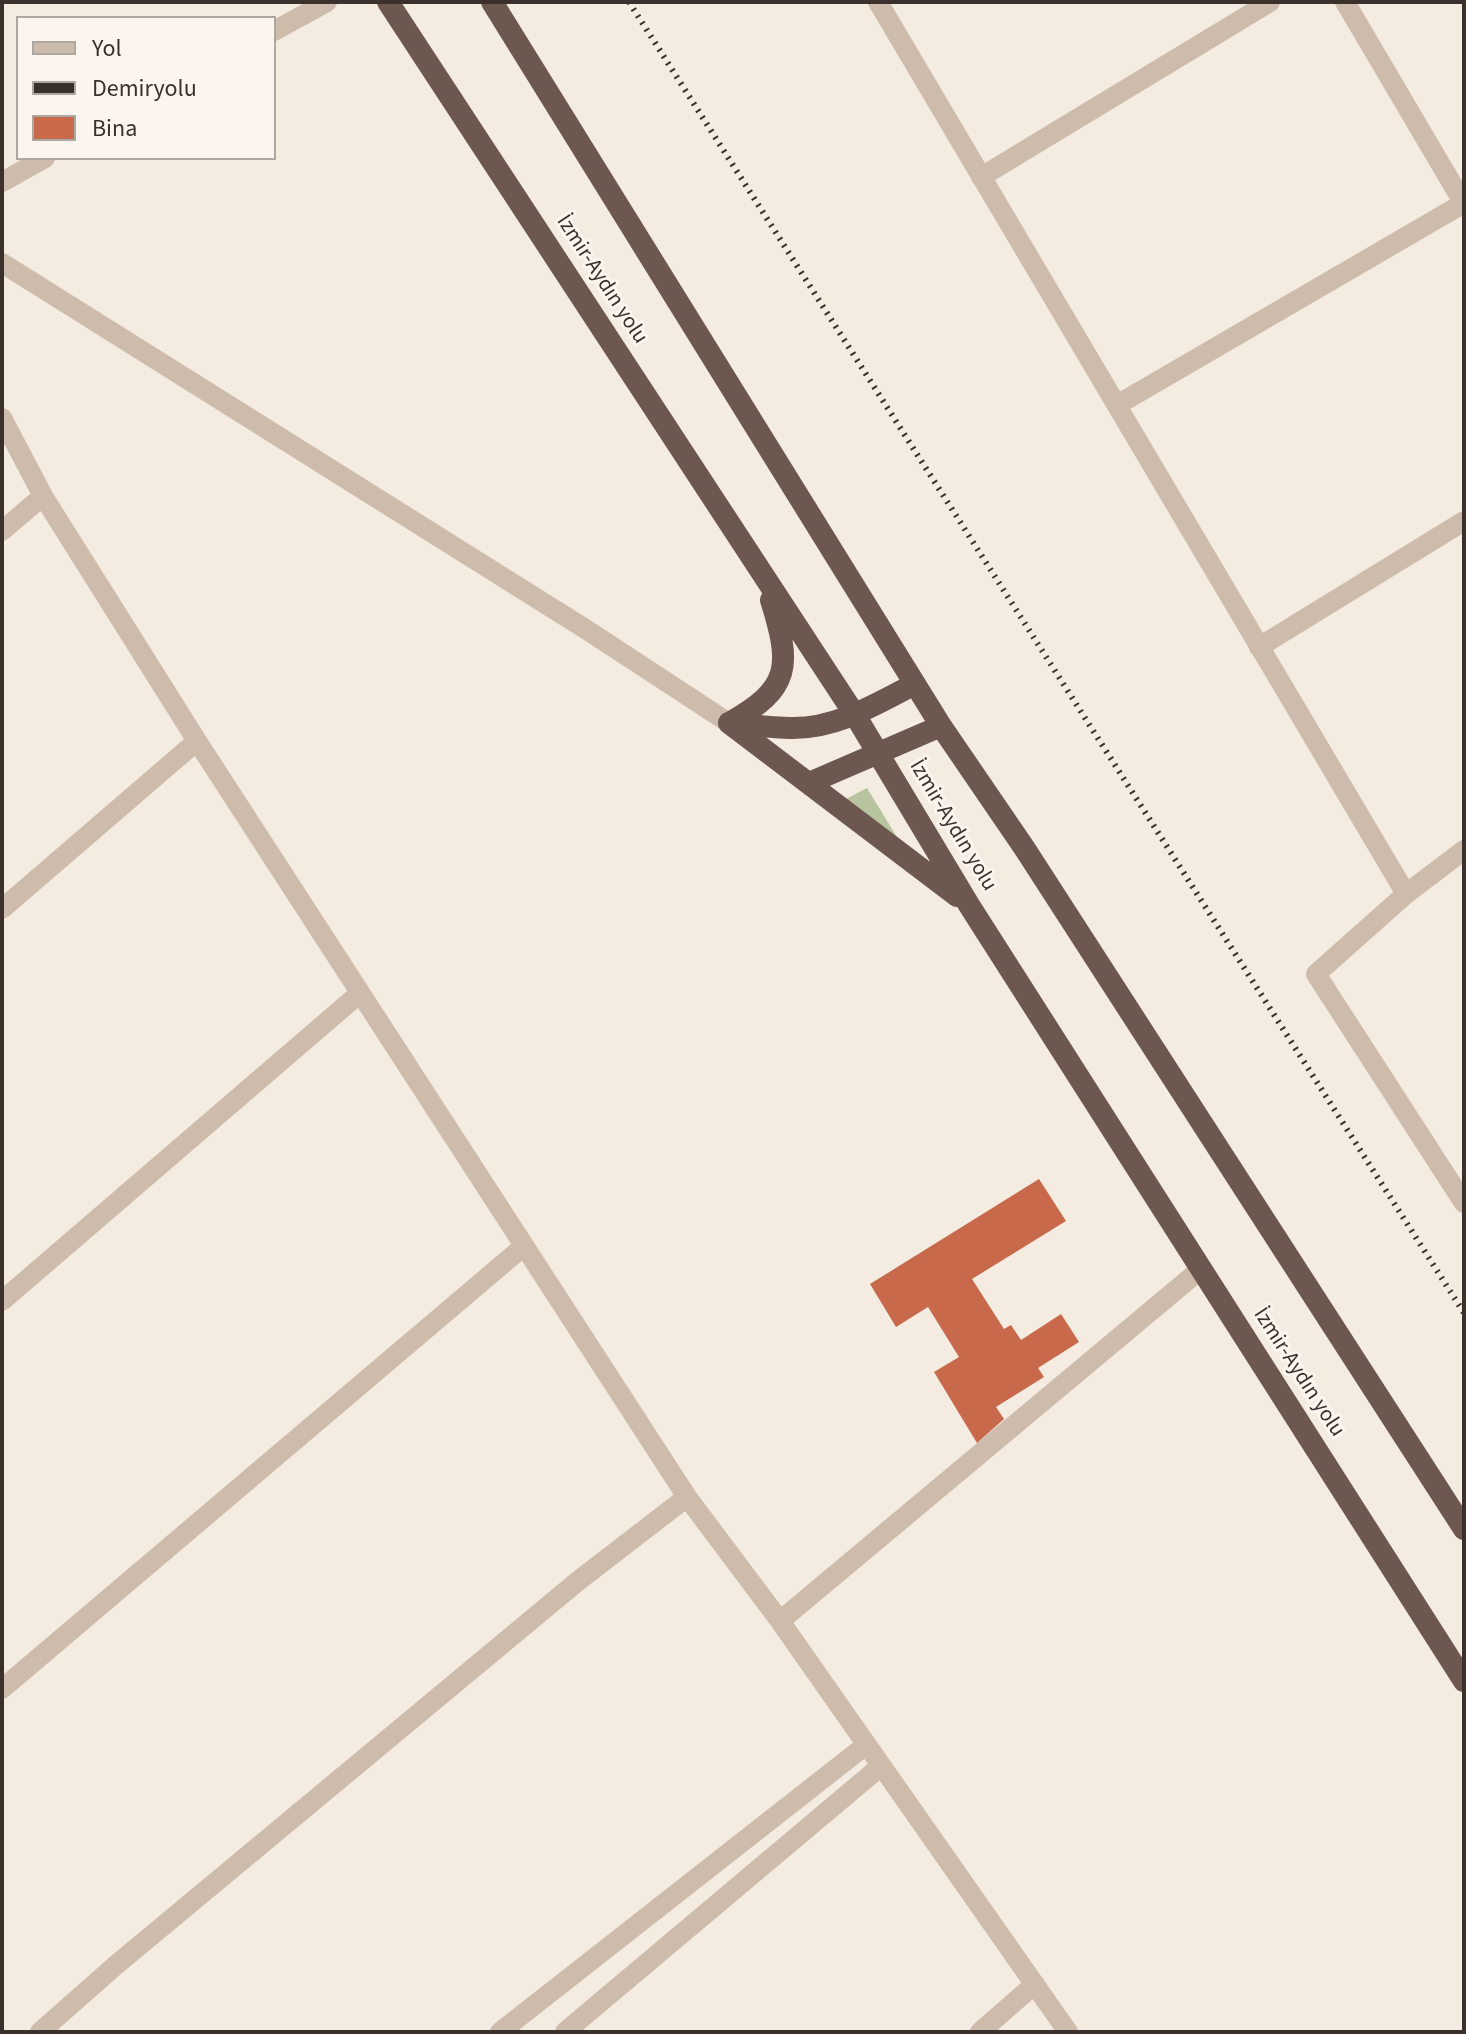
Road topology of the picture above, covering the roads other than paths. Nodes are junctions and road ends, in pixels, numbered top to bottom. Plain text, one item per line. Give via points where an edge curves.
1 (327, 2) edge
2 (388, 2) edge
3 (492, 2) edge
4 (878, 2) edge
5 (1270, 2) edge
6 (1345, 2) edge
7 (276, 30) edge
8 (41, 160) edge
9 (981, 177) junction
10 (2, 182) edge
11 (1464, 203) edge
12 (2, 263) edge
13 (1117, 405) junction
14 (2, 418) edge
15 (43, 496) junction
16 (1464, 521) edge
17 (2, 531) edge
18 (762, 573) junction
19 (1259, 647) junction
20 (915, 684) junction
21 (855, 715) junction
22 (729, 723) junction
23 (941, 726) junction
24 (197, 741) junction
25 (879, 755) junction
26 (809, 783) junction
27 (1464, 850) edge
28 (1406, 894) junction
29 (969, 905) junction
30 (2, 909) edge
31 (360, 993) junction
32 (1464, 1203) edge
33 (524, 1246) junction
34 (1201, 1269) junction
35 (2, 1301) edge
36 (687, 1497) junction
37 (1464, 1529) edge
38 (780, 1621) junction
39 (1464, 1681) edge
40 (2, 1689) edge
41 (866, 1745) junction
42 (881, 1766) junction
43 (1035, 1984) junction
44 (40, 2032) edge
45 (500, 2032) edge
46 (565, 2032) edge
47 (980, 2032) edge
48 (1068, 2032) edge

1 - 7 street
2 - 18 highway, İzmir-Aydın yolu
3 - 20 highway, İzmir-Aydın yolu
4 - 9 street
5 - 9 street
6 - 11 street
8 - 10 street
9 - 13 street
11 - 13 street
12 - 22 street
13 - 19 street
14 - 15 street
15 - 17 street
15 - 24 street
16 - 19 street
18 - 21 highway, İzmir-Aydın yolu
18 - 22 highway via 784,642 781,679 755,709
19 - 28 street
20 - 21 highway
20 - 23 highway, İzmir-Aydın yolu
21 - 22 highway via 793,728
21 - 25 highway, İzmir-Aydın yolu
22 - 26 highway
23 - 25 highway
23 - 37 highway, İzmir-Aydın yolu
24 - 30 street
24 - 31 street
25 - 26 highway
25 - 29 highway, İzmir-Aydın yolu
26 - 29 highway
27 - 28 street
28 - 32 street via 1316,974
29 - 34 highway, İzmir-Aydın yolu
31 - 33 street
31 - 35 street
33 - 36 street
33 - 40 street
34 - 38 street
34 - 39 highway, İzmir-Aydın yolu
36 - 38 street
36 - 44 street via 578,1581
38 - 41 street
41 - 42 street
41 - 45 street
42 - 43 street
42 - 46 street
43 - 47 street
43 - 48 street

